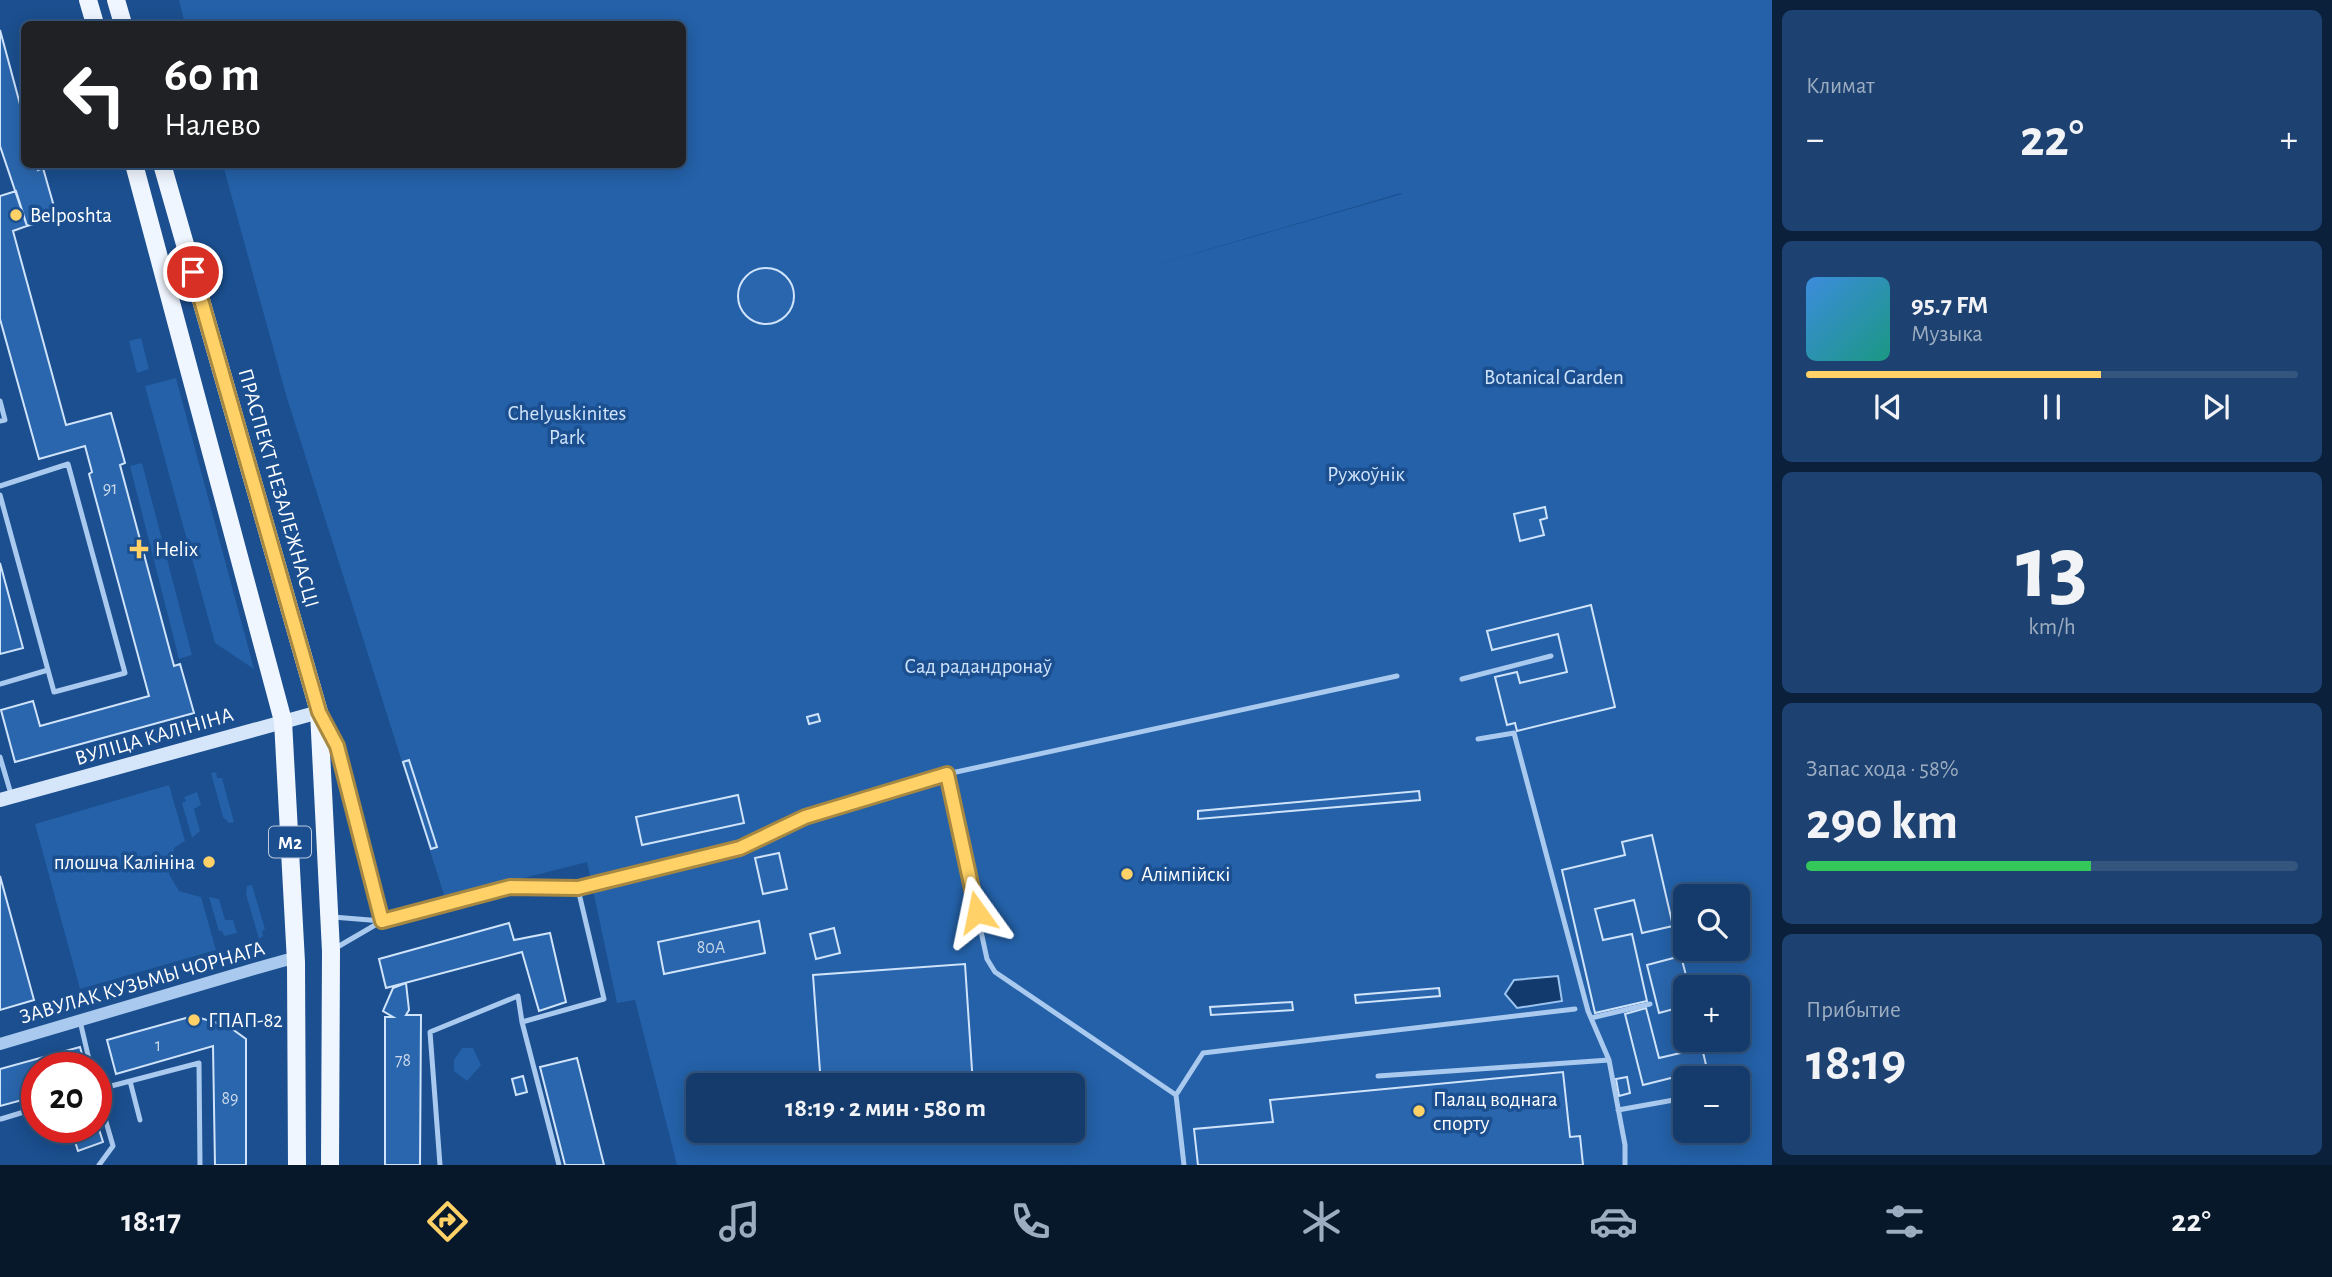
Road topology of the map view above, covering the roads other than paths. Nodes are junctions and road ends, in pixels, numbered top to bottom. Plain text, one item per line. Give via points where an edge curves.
1 (88, 0) edge
2 (116, 0) edge
3 (94, 21) edge
4 (122, 21) edge
5 (135, 168) edge
6 (163, 168) edge
7 (0, 401) edge
8 (0, 421) edge
9 (0, 486) edge
10 (0, 495) edge
11 (1551, 656) dead end
12 (48, 670) junction
13 (1397, 676) dead end
14 (1462, 679) dead end
15 (0, 684) edge
16 (319, 712) junction
17 (283, 721) junction
18 (1478, 739) dead end
19 (0, 757) edge
20 (947, 774) junction
21 (6, 799) edge
22 (578, 888) junction
23 (330, 917) junction
24 (382, 921) junction
25 (331, 951) junction
26 (296, 962) junction
27 (1650, 1004) dead end
28 (1575, 1009) dead end
29 (1591, 1018) junction
30 (80, 1021) junction
31 (522, 1022) junction
32 (0, 1044) edge
33 (87, 1052) edge
34 (1609, 1060) junction
35 (1378, 1076) dead end
36 (130, 1081) junction
37 (112, 1085) edge
38 (1176, 1095) junction
39 (1673, 1100) edge
40 (1618, 1111) junction
41 (21, 1113) edge
42 (1, 1119) edge
43 (140, 1121) dead end
44 (112, 1143) edge
45 (98, 1165) edge
46 (200, 1165) edge
47 (297, 1165) edge
48 (330, 1165) edge
49 (440, 1165) edge
50 (559, 1165) edge
51 (1184, 1165) edge
52 (1625, 1165) edge

1 - 3 main road
2 - 4 main road
5 - 17 main road, М2
6 - 16 main road, ПРАСПЕКТ НЕЗАЛЕЖНАСЦІ / М2
7 - 8 lane via 5,420
9 - 12 lane via 68,464 125,673 54,692
10 - 12 lane
11 - 14 lane
12 - 15 lane
13 - 20 lane
16 - 17 main road, ВУЛІЦА КАЛІНІНА
16 - 23 main road, ПРАСПЕКТ НЕЗАЛЕЖНАСЦІ / М2
16 - 24 lane via 337,746
17 - 21 main road, ВУЛІЦА КАЛІНІНА
17 - 26 main road, М2
18 - 29 lane via 1514,733
19 - 21 lane
20 - 22 lane via 805,817 740,848
20 - 38 lane via 987,959 995,972
22 - 24 lane via 510,887
22 - 31 lane via 604,999
23 - 24 lane
23 - 25 main road, ПРАСПЕКТ НЕЗАЛЕЖНАСЦІ / М2
24 - 25 lane
25 - 48 main road, ПРАСПЕКТ НЕЗАЛЕЖНАСЦІ / М2
26 - 30 street, ЗАВУЛАК КУЗЬМЫ ЧОРНАГА via 286,960
26 - 47 main road, М2
27 - 29 lane
28 - 38 lane via 1203,1053
29 - 34 lane
30 - 32 street, ЗАВУЛАК КУЗЬМЫ ЧОРНАГА
30 - 33 lane
31 - 49 lane via 518,996 430,1032
31 - 50 lane
34 - 35 lane
34 - 40 lane
36 - 37 lane
36 - 43 lane
36 - 46 lane via 199,1063
38 - 51 lane
39 - 40 lane
40 - 52 lane
41 - 42 lane
44 - 45 lane

